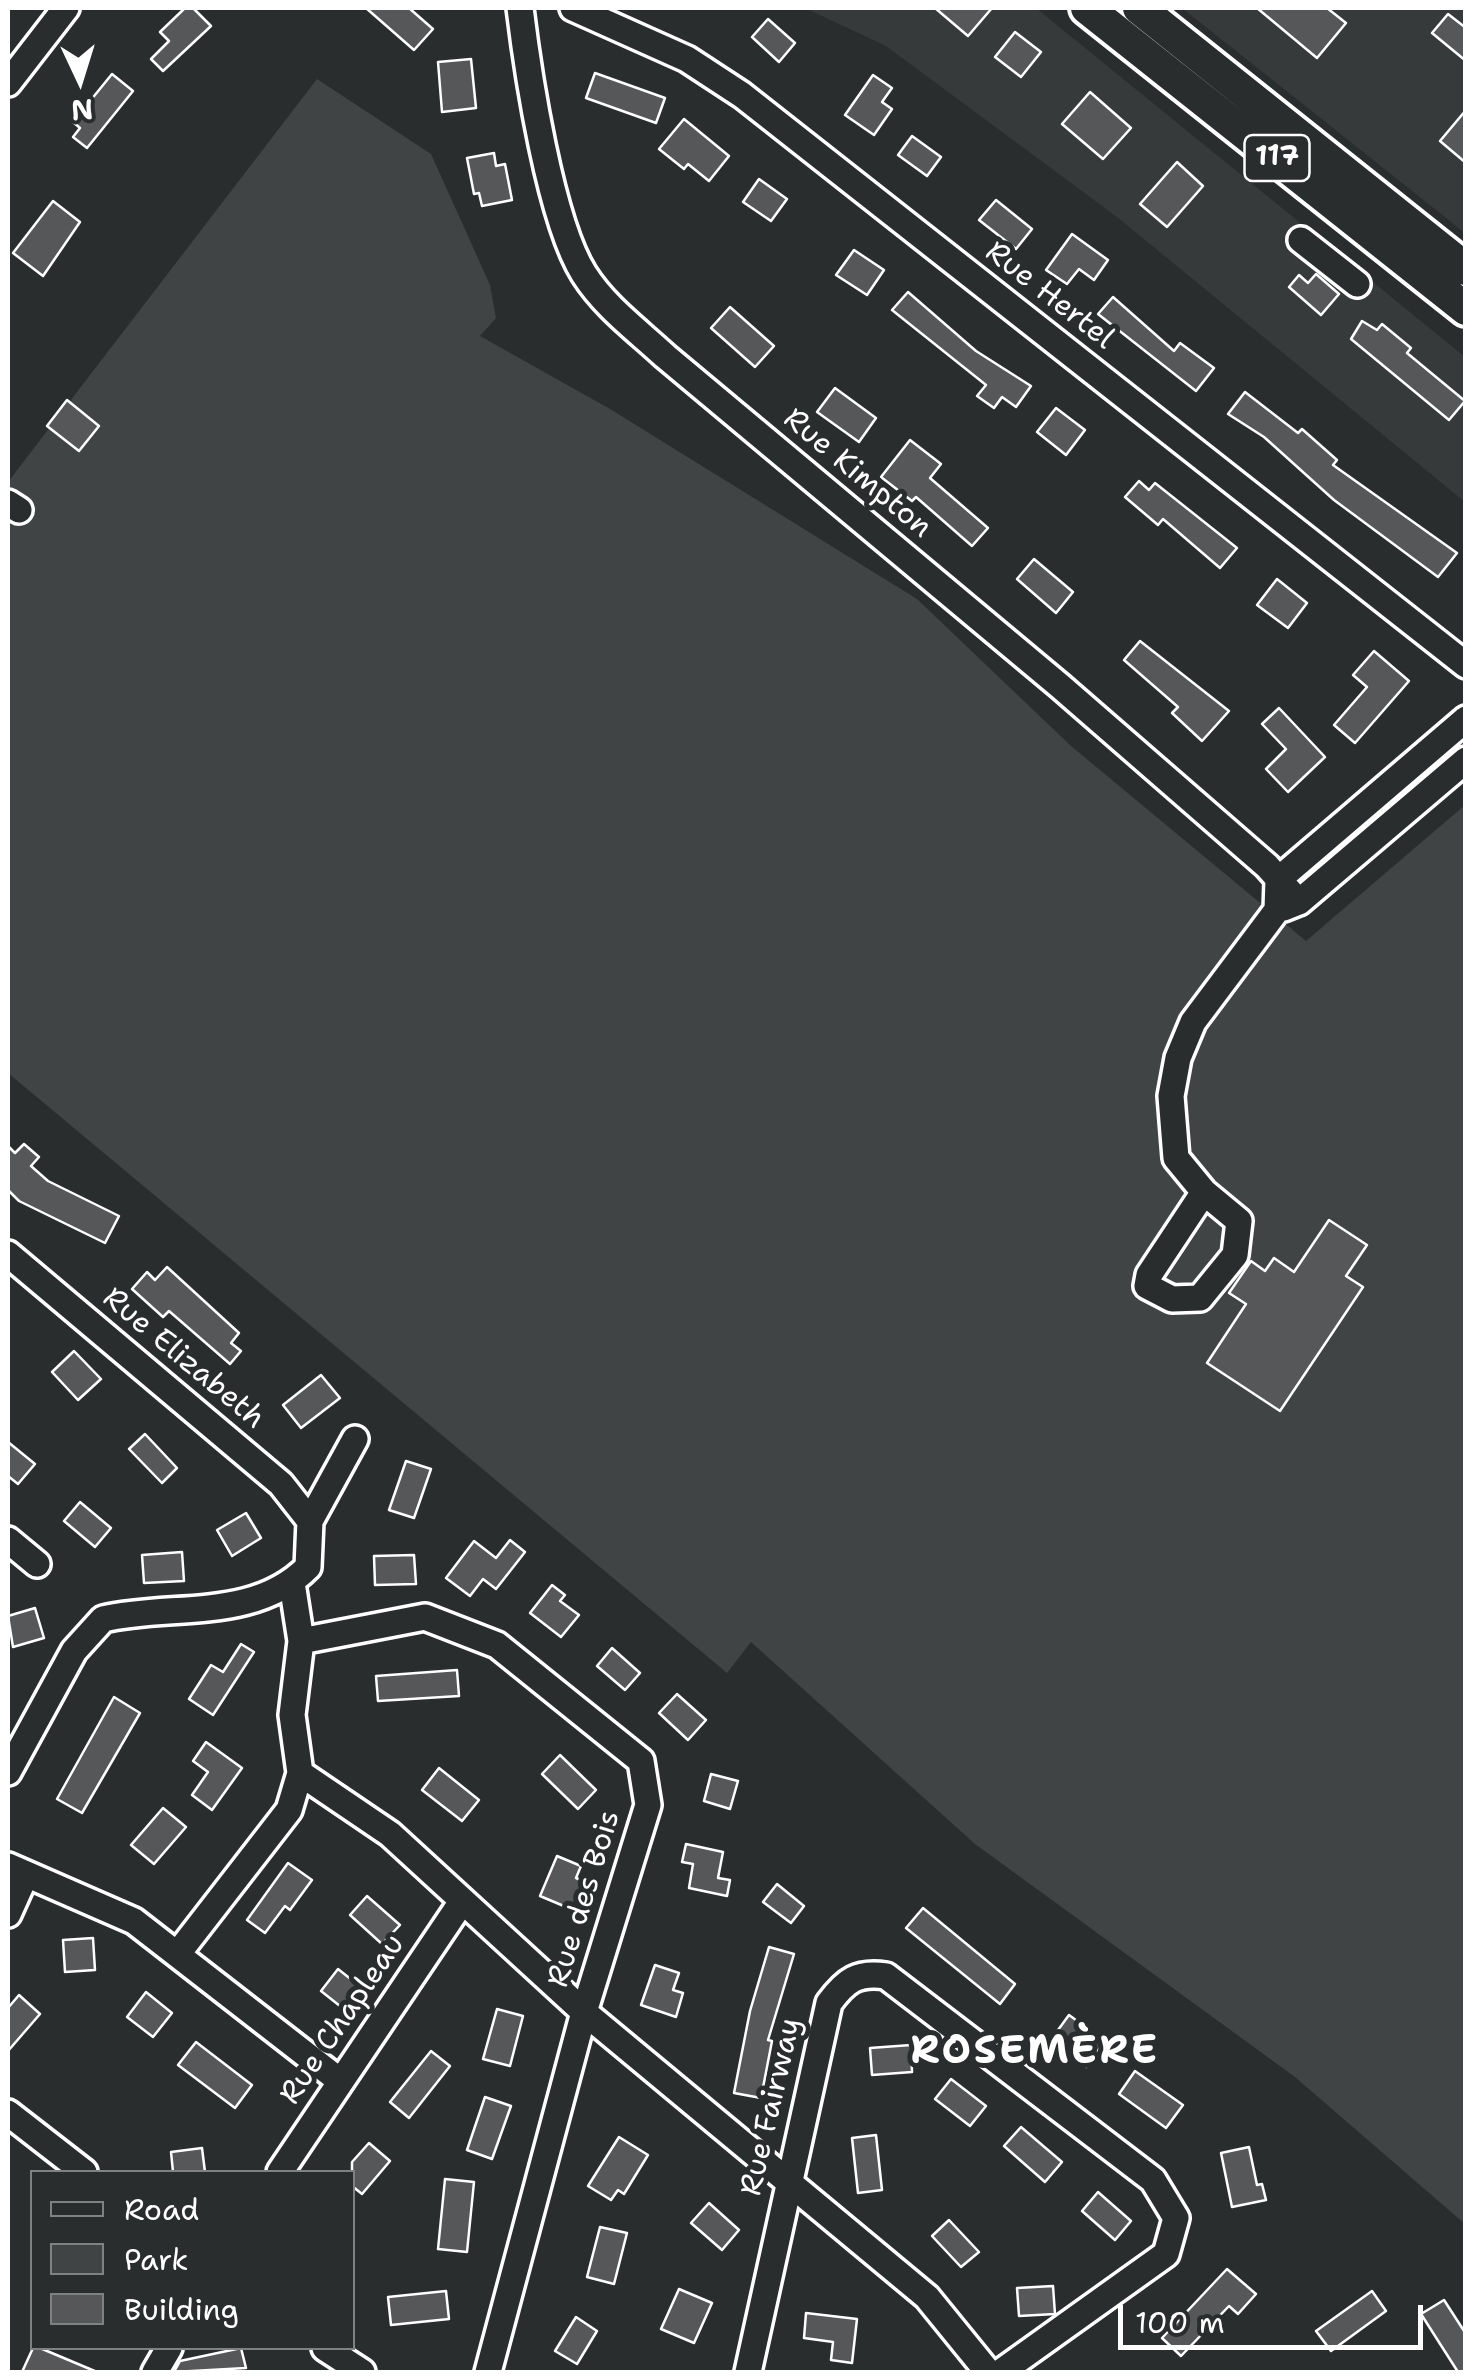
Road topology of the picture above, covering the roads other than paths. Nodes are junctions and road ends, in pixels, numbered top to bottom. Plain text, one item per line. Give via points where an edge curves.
1 (66, 8) edge
2 (520, 8) edge
3 (573, 8) edge
4 (1087, 8) edge
5 (1139, 8) edge
6 (8, 83) edge
7 (1301, 240) dead end
8 (1466, 269) edge
9 (1357, 284) dead end
10 (1466, 309) edge
11 (1466, 665) edge
12 (1466, 718) edge
13 (1466, 760) edge
14 (1278, 880) junction
15 (1288, 906) junction
16 (1204, 1192) dead end
17 (8, 1254) edge
18 (355, 1440) dead end
19 (310, 1521) junction
20 (8, 1540) edge
21 (36, 1564) dead end
22 (292, 1582) junction
23 (301, 1641) junction
24 (8, 1772) edge
25 (300, 1774) junction
26 (17, 1870) edge
27 (460, 1904) junction
28 (8, 1914) edge
29 (179, 1952) junction
30 (584, 2012) junction
31 (340, 2081) junction
32 (8, 2114) edge
33 (81, 2170) edge
34 (281, 2170) edge
35 (787, 2184) junction
36 (169, 2350) edge
37 (327, 2350) edge
38 (155, 2372) edge
39 (362, 2372) edge
40 (488, 2372) edge
41 (748, 2372) edge
42 (988, 2372) edge
43 (1001, 2372) edge

1 - 6 street
2 - 14 street, Rue Kimpton via 556,202 574,256 599,295
3 - 11 street, Rue Hertel via 686,59 742,95
4 - 10 main road, 117
5 - 8 main road, 117
7 - 9 street
12 - 14 street
13 - 15 street
14 - 15 street, Rue Kimpton
15 - 16 street via 1193,1022 1178,1058 1171,1096 1176,1158
17 - 19 street, Rue Elizabeth via 281,1484
18 - 19 street
19 - 22 street via 308,1567
20 - 21 street
22 - 23 street
22 - 24 street via 248,1602 103,1619 74,1651
23 - 25 street via 292,1715
23 - 30 street, Rue des Bois via 425,1617 497,1645 641,1761 648,1805
25 - 27 street via 390,1834
25 - 29 street via 289,1810
26 - 28 street
26 - 29 street via 134,1921
27 - 30 street
27 - 31 street, Rue Chapleau
29 - 31 street
30 - 35 street
30 - 40 street, Rue des Bois
31 - 34 street, Rue Chapleau
32 - 33 street
35 - 41 street, Rue Fairway
35 - 42 street via 928,2297
35 - 43 street, Rue Fairway via 829,2003 845,1982 864,1973 886,1976 1153,2180 1176,2218 1166,2254
36 - 38 street
37 - 39 street

